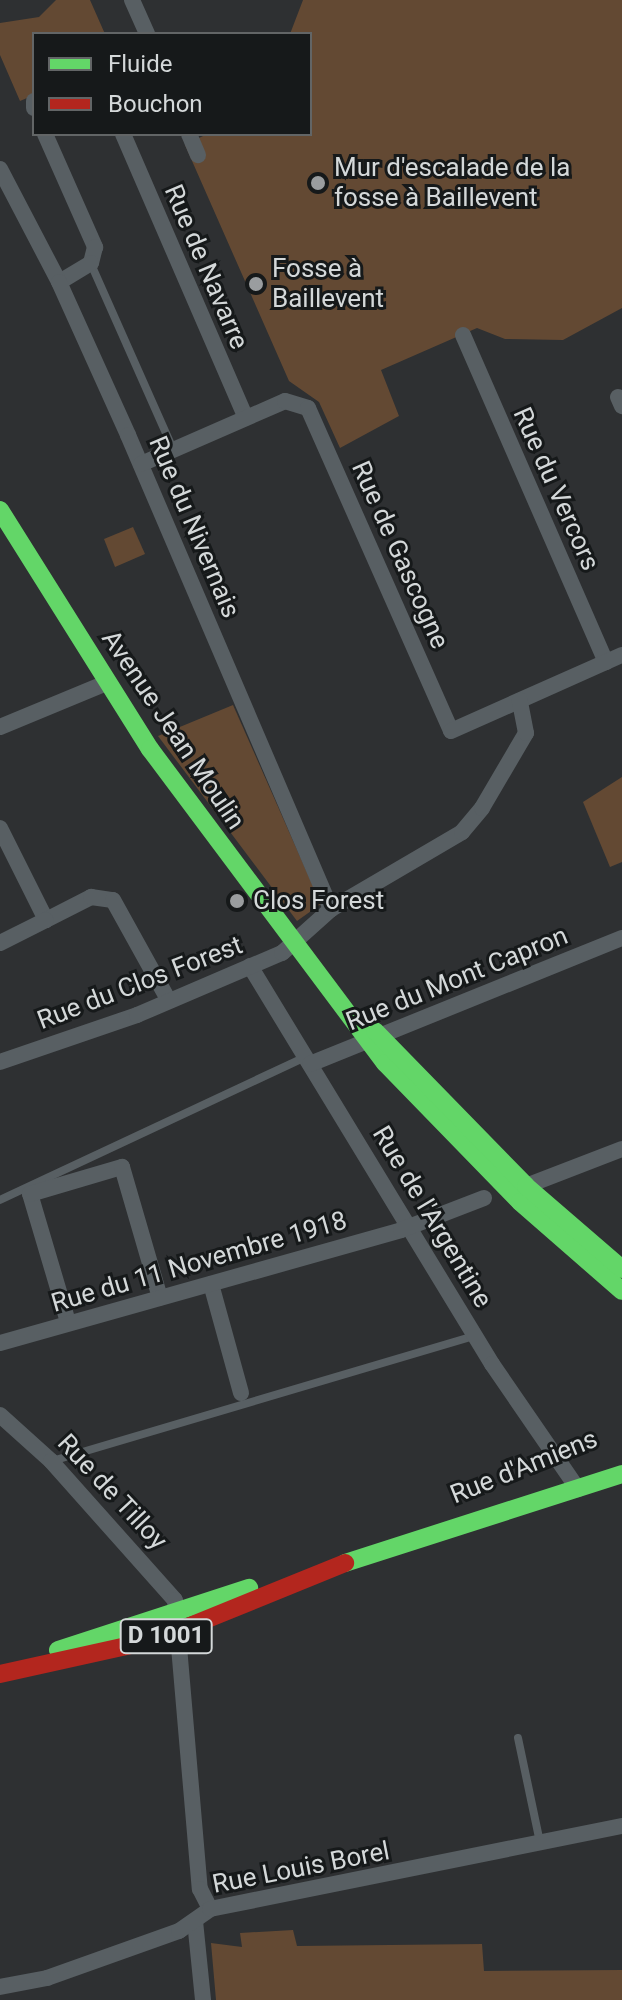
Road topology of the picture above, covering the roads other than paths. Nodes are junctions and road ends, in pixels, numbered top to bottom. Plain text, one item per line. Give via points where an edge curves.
1 (132, 0) edge
2 (146, 32) edge
3 (46, 136) edge
4 (124, 136) edge
5 (190, 136) edge
6 (198, 155) dead end
7 (0, 169) edge
8 (91, 263) junction
9 (59, 282) junction
10 (463, 335) dead end
11 (246, 418) junction
12 (173, 449) junction
13 (141, 464) junction
14 (0, 510) edge
15 (622, 655) edge
16 (606, 662) junction
17 (106, 683) junction
18 (520, 701) junction
19 (0, 727) edge
20 (0, 828) edge
21 (331, 909) junction
22 (46, 920) junction
23 (622, 938) edge
24 (0, 943) edge
25 (294, 943) junction
26 (250, 966) junction
27 (169, 1001) junction
28 (374, 1039) junction
29 (308, 1060) junction
30 (0, 1062) edge
31 (622, 1149) edge
32 (526, 1186) junction
33 (484, 1198) dead end
34 (0, 1200) edge
35 (411, 1227) junction
36 (622, 1269) edge
37 (211, 1284) junction
38 (622, 1291) edge
39 (160, 1298) junction
40 (68, 1322) junction
41 (475, 1336) junction
42 (0, 1343) edge
43 (241, 1393) dead end
44 (0, 1415) edge
45 (622, 1455) edge
46 (51, 1461) junction
47 (622, 1474) edge
48 (573, 1482) junction
49 (322, 1570) junction
50 (178, 1610) junction
51 (180, 1631) junction
52 (0, 1673) edge
53 (518, 1738) dead end
54 (622, 1826) edge
55 (540, 1843) junction
56 (210, 1909) junction
57 (195, 1921) junction
58 (0, 1987) edge
59 (203, 2000) edge

1 - 2 street
3 - 8 street via 95,247
4 - 11 street, Rue de Navarre
5 - 6 street
7 - 9 street, Rue du Nivernais
8 - 9 street
8 - 12 lane
9 - 13 street, Rue du Nivernais
10 - 16 street, Rue du Vercors
11 - 12 street
11 - 18 street, Rue de Gascogne via 285,401 299,402 314,416 451,731
12 - 13 street
13 - 21 street, Rue du Nivernais
14 - 17 street, Avenue Jean Moulin
15 - 16 street
16 - 18 street
17 - 19 street
17 - 25 street, Avenue Jean Moulin
18 - 21 street, Rue du Clos Forest via 526,733 469,825
20 - 22 street
21 - 25 street, Rue du Clos Forest
22 - 24 street
22 - 27 street via 91,897 113,900
23 - 28 street, Rue du Mont Capron
25 - 26 street, Rue du Clos Forest
25 - 28 street, Avenue Jean Moulin
26 - 27 street, Rue du Clos Forest
26 - 29 street, Rue de l'Argentine
27 - 30 street, Rue du Clos Forest
28 - 29 street, Rue du Mont Capron
28 - 32 street, Avenue Jean Moulin
28 - 38 street, Avenue Jean Moulin via 520,1202
29 - 34 lane
29 - 35 street, Rue de l'Argentine
31 - 32 street
32 - 36 street, Avenue Jean Moulin
33 - 35 street, Rue du 11 Novembre 1918
35 - 37 street, Rue du 11 Novembre 1918
35 - 41 street, Rue de l'Argentine
37 - 39 street, Rue du 11 Novembre 1918
37 - 43 street
39 - 40 street, Rue du 11 Novembre 1918
39 - 40 street via 122,1167 30,1194
40 - 42 street, Rue du 11 Novembre 1918
41 - 46 lane
41 - 48 street, Rue de l'Argentine
44 - 46 street, Rue de Tilloy
45 - 48 street, Rue d'Amiens / D 1001
46 - 50 street, Rue de Tilloy via 163,1581
47 - 48 street, Rue d'Amiens / D 1001
48 - 49 street, Rue d'Amiens / D 1001
49 - 50 street, Rue d'Amiens / D 1001
49 - 51 street, Rue d'Amiens / D 1001
50 - 51 street
50 - 52 street, Rue d'Amiens / D 1001
51 - 52 street, Rue d'Amiens / D 1001 via 103,1654
51 - 56 street via 198,1875
53 - 55 lane
54 - 55 street, Rue Louis Borel
55 - 56 street, Rue Louis Borel
56 - 57 street, Rue Louis Borel
57 - 58 street, Rue Louis Borel via 47,1978
57 - 59 street

